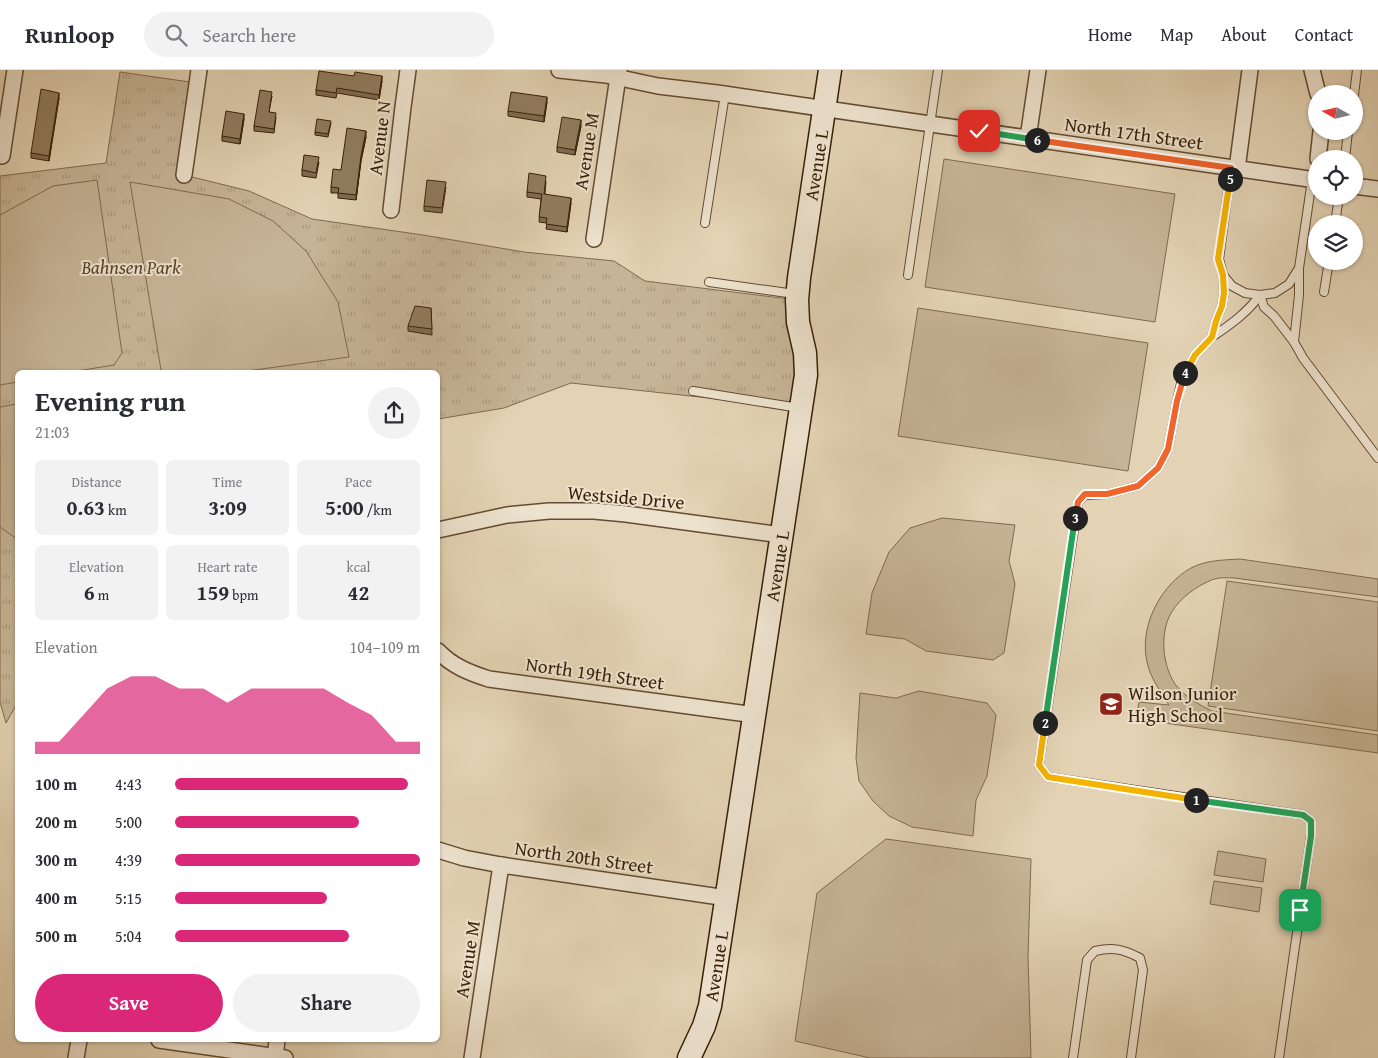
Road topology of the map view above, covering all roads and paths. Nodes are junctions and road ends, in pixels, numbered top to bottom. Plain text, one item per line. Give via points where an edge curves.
1 (14, 70) edge
2 (199, 70) edge
3 (408, 70) edge
4 (559, 70) edge
5 (830, 70) edge
6 (938, 70) edge
7 (1038, 70) edge
8 (1250, 70) edge
9 (1312, 70) edge
10 (1357, 70) edge
11 (618, 74) edge
12 (1316, 85) edge
13 (1355, 85) edge
14 (725, 94) junction
15 (824, 109) junction
16 (930, 124) junction
17 (1028, 138) junction
18 (2, 156) dead end
19 (1234, 168) junction
20 (1308, 174) edge
21 (184, 175) dead end
22 (1363, 187) edge
23 (1378, 189) edge
24 (1310, 205) edge
25 (391, 210) dead end
26 (705, 223) dead end
27 (594, 239) dead end
28 (1299, 268) junction
29 (1328, 270) edge
30 (908, 275) dead end
31 (1223, 275) junction
32 (709, 282) dead end
33 (1324, 292) dead end
34 (797, 294) junction
35 (1260, 295) junction
36 (1212, 337) junction
37 (1294, 342) junction
38 (693, 390) dead end
39 (801, 408) junction
40 (1378, 458) edge
41 (440, 530) edge
42 (782, 536) junction
43 (440, 653) edge
44 (755, 715) junction
45 (440, 851) edge
46 (501, 865) junction
47 (727, 898) junction
48 (79, 1042) edge
49 (171, 1042) edge
50 (277, 1042) edge
51 (76, 1058) edge
52 (278, 1058) edge
53 (472, 1058) edge
54 (689, 1058) edge
55 (1073, 1058) edge
56 (1131, 1058) edge
57 (1279, 1058) edge

1 - 18 street
2 - 21 street
3 - 25 street, Avenue N
4 - 11 street, North 17th Street
5 - 15 street, Avenue L
6 - 16 lane
7 - 17 street
8 - 19 street
9 - 12 street
10 - 13 lane
11 - 14 street, North 17th Street via 658,86
11 - 27 street, Avenue M
14 - 15 street, North 17th Street
14 - 26 lane
15 - 16 street, North 17th Street
15 - 34 street, Avenue L
16 - 17 street, North 17th Street
16 - 30 lane
17 - 19 street, North 17th Street
19 - 20 street, North 17th Street
19 - 31 lane via 1218,259
22 - 23 street
24 - 28 lane
28 - 35 lane via 1289,284 1275,294
28 - 37 lane
29 - 33 lane
31 - 35 lane via 1232,286 1245,293
31 - 36 lane via 1222,306
32 - 34 lane
34 - 39 street, Avenue L via 806,375
35 - 36 lane via 1239,318
35 - 37 lane via 1264,307
36 - 57 lane via 1195,355 1183,375 1168,449 1158,468 1138,486 1107,494 1085,494 1078,502 1039,765 1048,777 1303,815 1311,821
37 - 40 lane
38 - 39 lane
39 - 42 street, Avenue L
41 - 42 street, Westside Drive via 507,515 594,511
42 - 44 street, Avenue L
43 - 44 street, North 19th Street via 469,673 489,679
44 - 47 street, Avenue L
45 - 46 street, North 20th Street
46 - 47 street, North 20th Street
46 - 53 street, Avenue M
47 - 54 street, Avenue L via 710,1006
48 - 51 street
49 - 52 street
50 - 52 street
55 - 56 lane via 1087,960 1095,951 1109,948 1128,951 1140,958 1143,970

